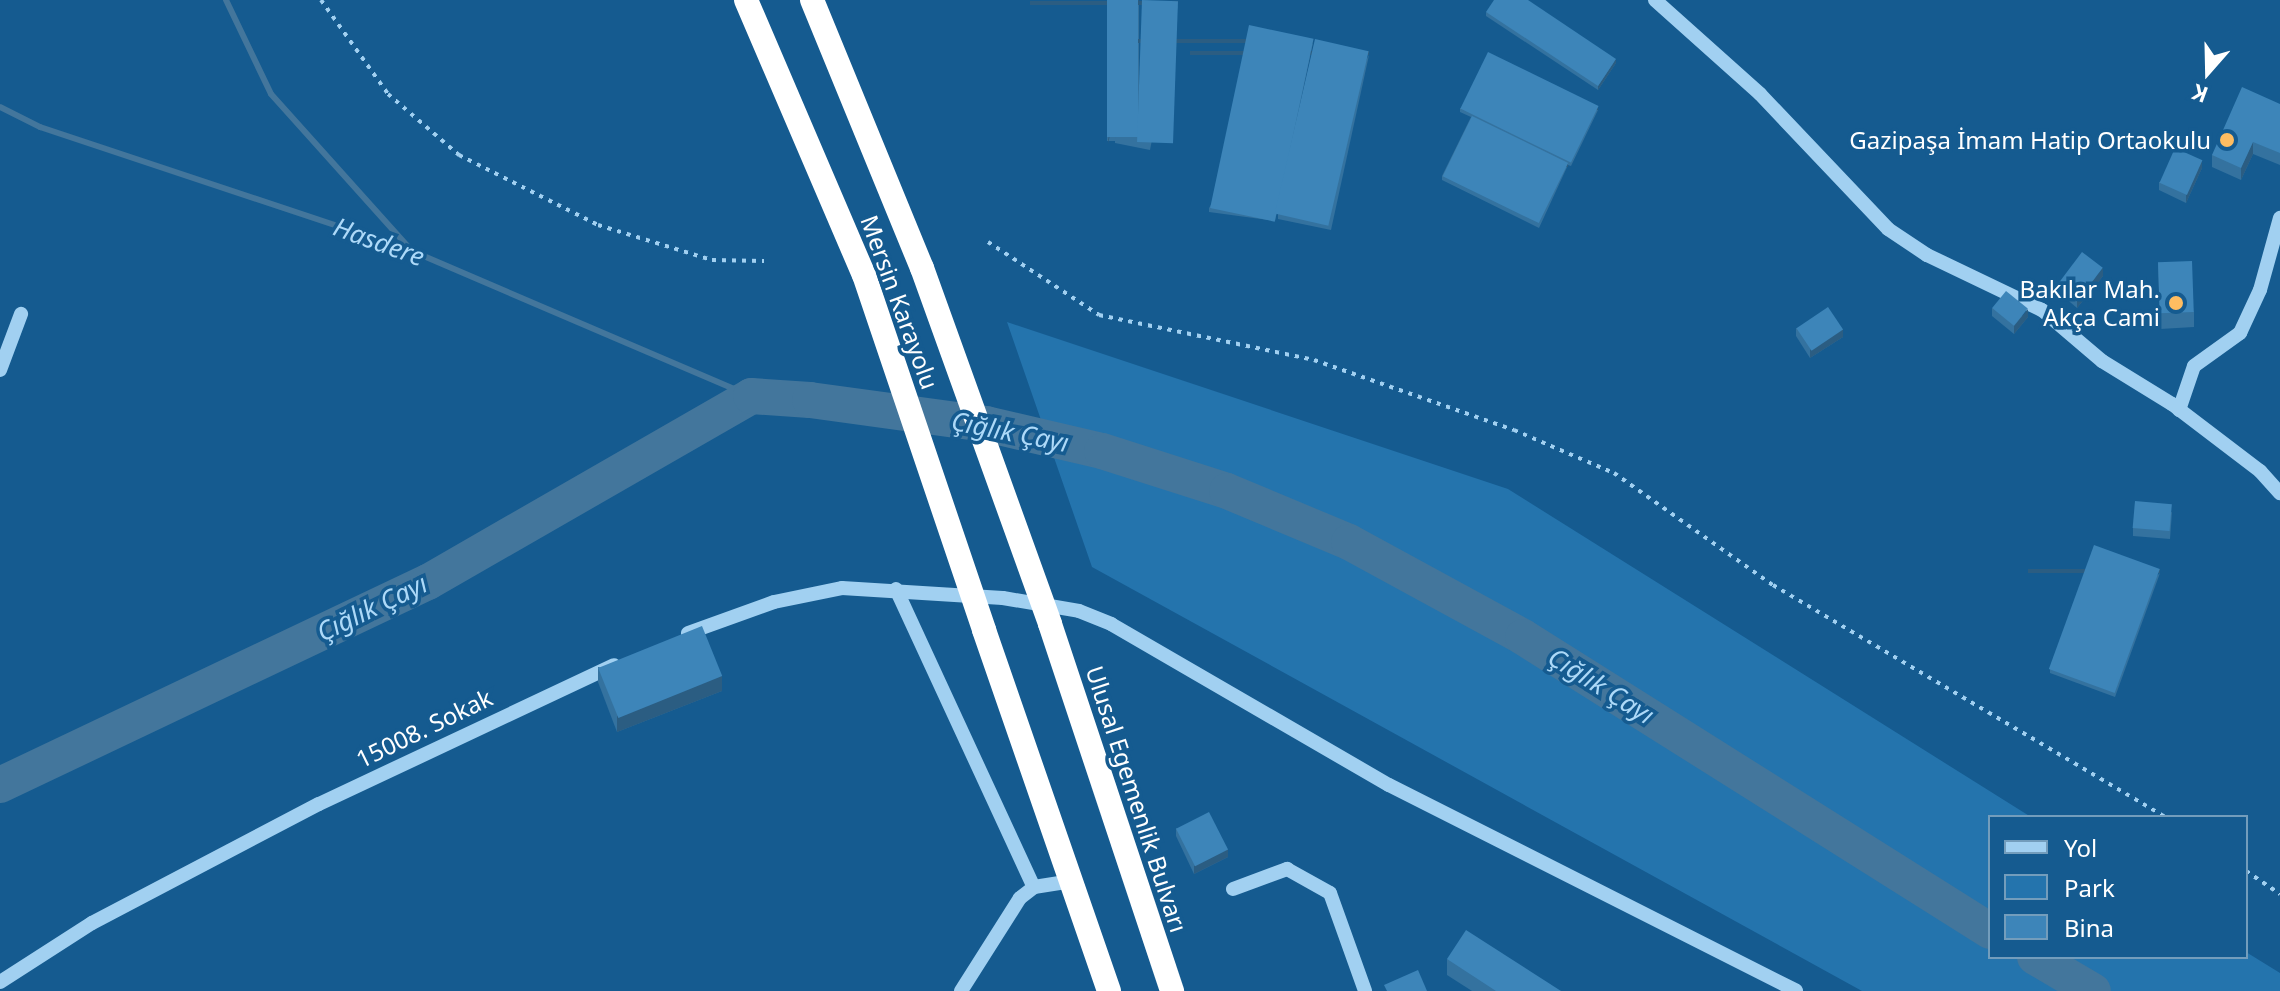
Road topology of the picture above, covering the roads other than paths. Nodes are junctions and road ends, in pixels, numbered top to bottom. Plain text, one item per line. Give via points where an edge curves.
1 (746, 0) edge
2 (812, 0) edge
3 (1655, 0) edge
4 (2280, 218) edge
5 (21, 314) dead end
6 (0, 370) edge
7 (2179, 410) junction
8 (2280, 493) edge
9 (896, 589) junction
10 (1050, 624) joint
11 (667, 642) edge
12 (626, 660) edge
13 (1071, 881) junction
14 (1034, 887) junction
15 (1233, 889) dead end
16 (0, 982) edge
17 (961, 991) edge
18 (1109, 991) edge
19 (1172, 991) edge
20 (1365, 991) edge
21 (1796, 991) edge

1 - 13 highway, Mersin Karayolu, bridge via 864,275
2 - 10 highway, Mersin Karayolu, bridge via 922,268
3 - 7 street via 1760,94 1888,229 1927,255 2042,310 2102,361
4 - 7 street via 2260,290 2240,333 2194,366
5 - 6 street
7 - 8 street via 2260,471
9 - 11 street via 807,593
9 - 14 street
9 - 21 street via 1047,604 1111,624 1389,785
10 - 19 highway, Ulusal Egemenlik Bulvarı
12 - 16 street, 15008. Sokak via 319,804 92,923
13 - 14 street
13 - 18 highway
14 - 17 street via 1009,912
15 - 20 street via 1287,869 1330,893

